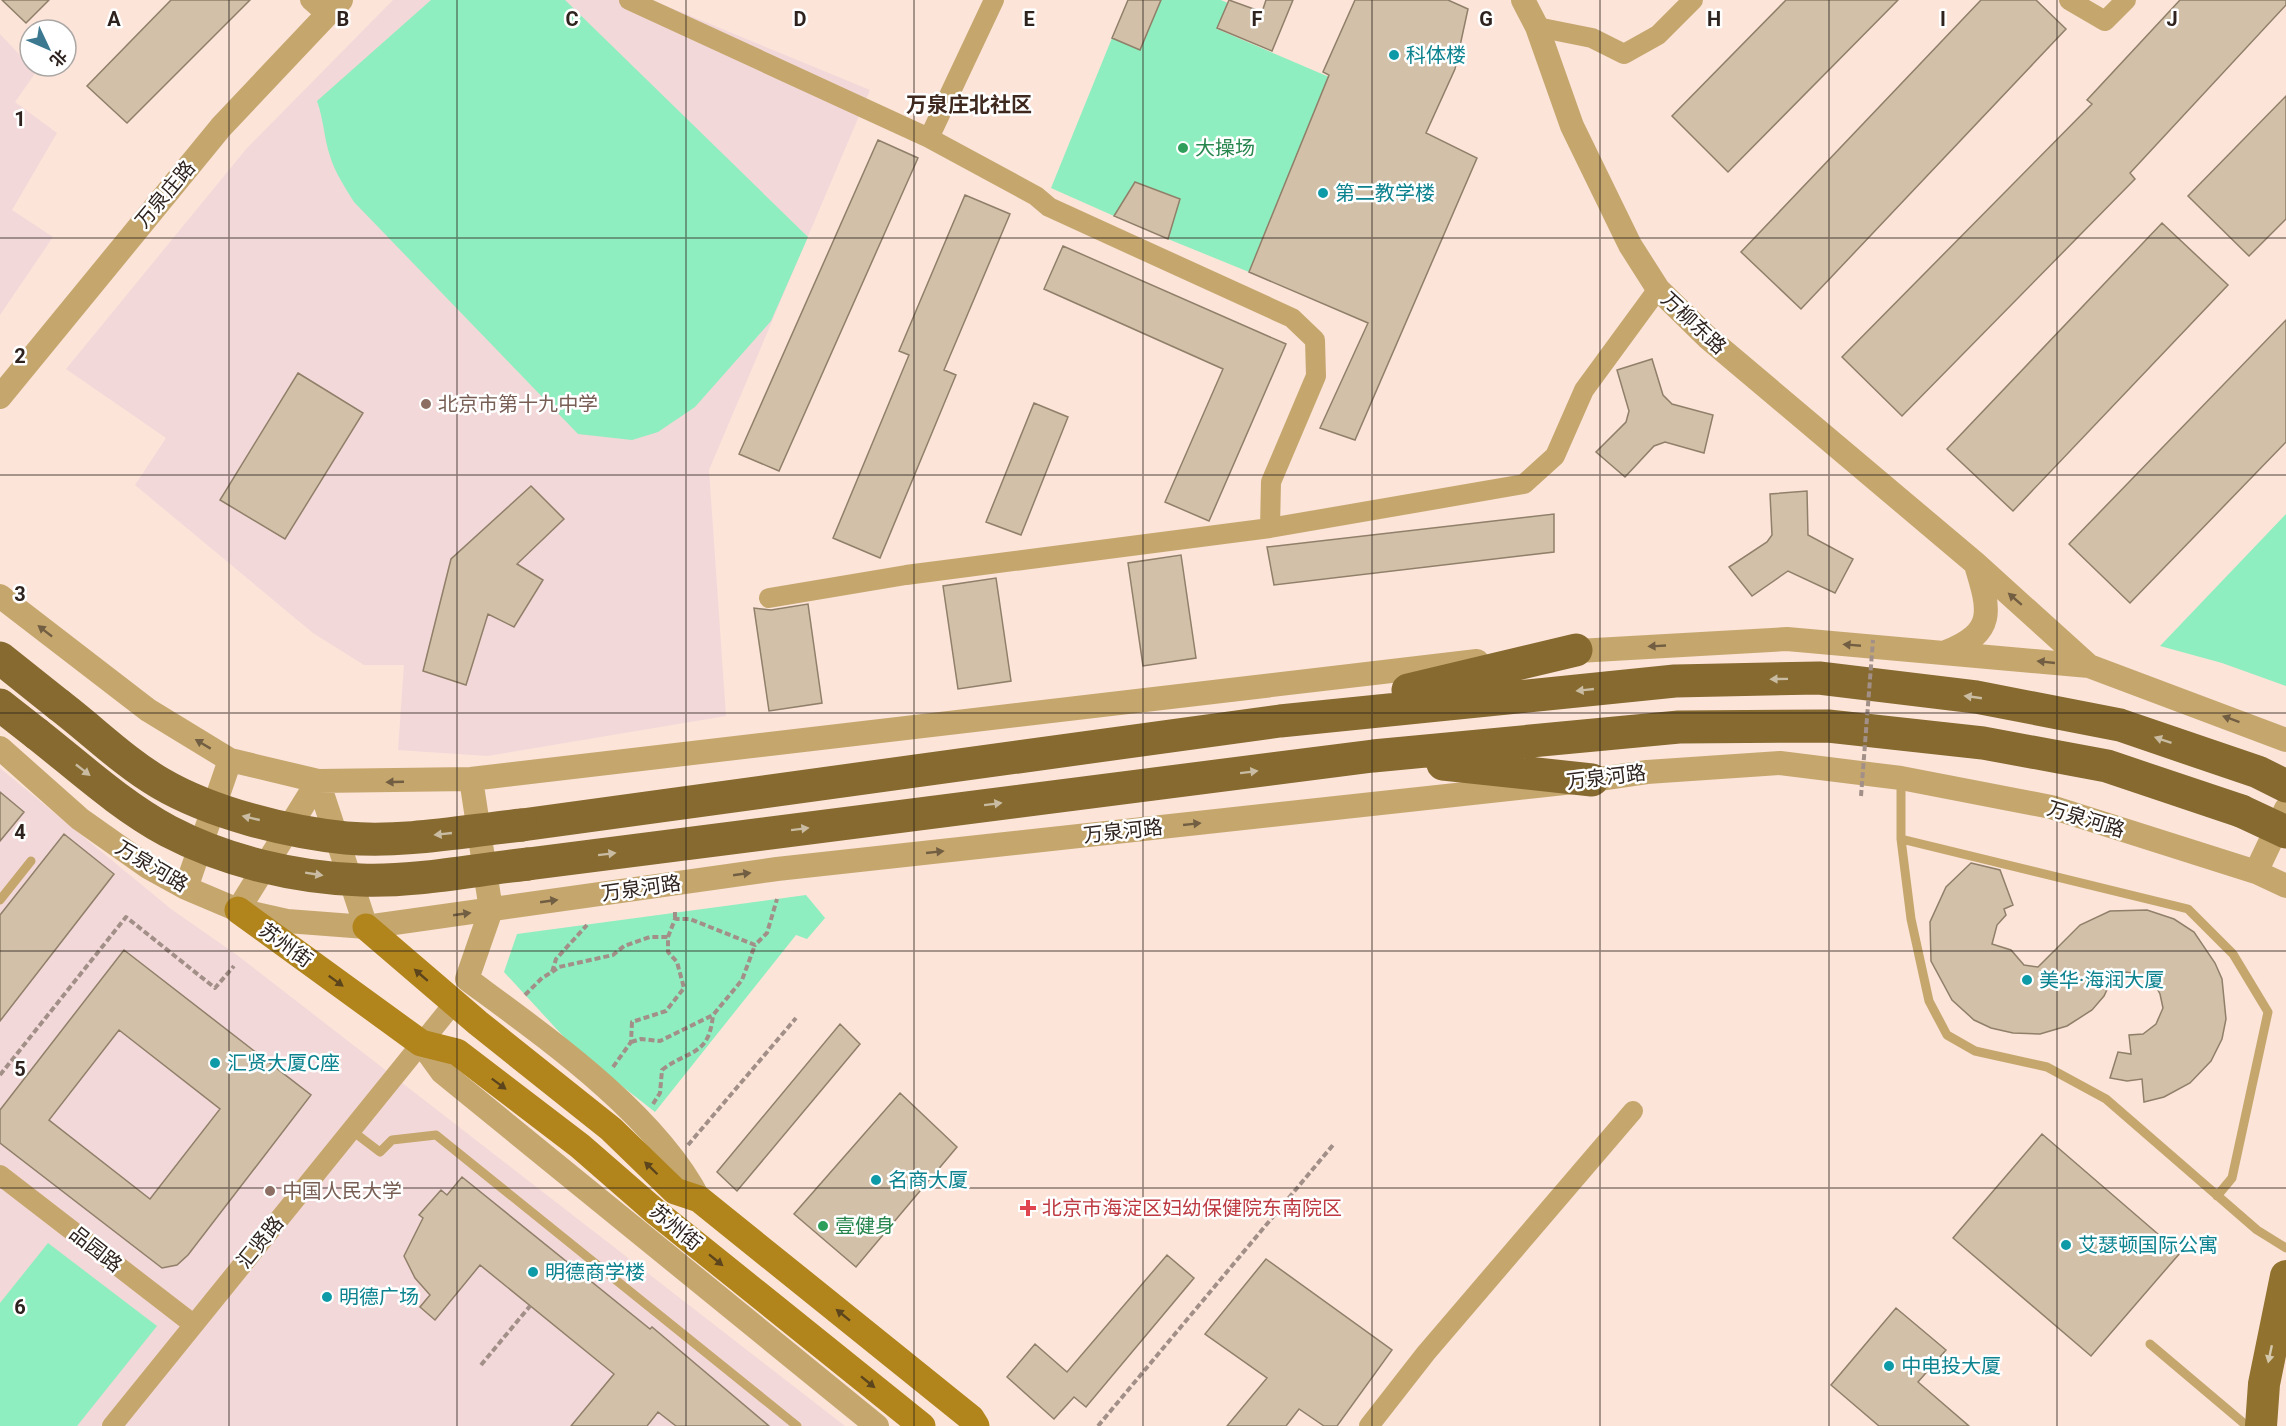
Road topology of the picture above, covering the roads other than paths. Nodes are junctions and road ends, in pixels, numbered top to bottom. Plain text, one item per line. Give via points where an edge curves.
1 (629, 0) edge
2 (994, 0) edge
3 (1523, 0) edge
4 (1693, 0) edge
5 (2069, 0) edge
6 (2126, 0) edge
7 (326, 5) edge
8 (1537, 27) junction
9 (929, 138) junction
10 (1658, 289) junction
11 (0, 397) edge
12 (1270, 528) junction
13 (1975, 563) junction
14 (0, 596) edge
15 (769, 598) dead end
16 (1576, 650) junction
17 (1944, 652) junction
18 (0, 658) edge
19 (2089, 666) junction
20 (0, 705) edge
21 (1280, 721) junction
22 (2286, 740) edge
23 (0, 748) edge
24 (1373, 756) junction
25 (230, 760) junction
26 (1901, 778) junction
27 (471, 779) junction
28 (2272, 779) edge
29 (1592, 780) junction
30 (318, 781) junction
31 (2286, 809) edge
32 (2286, 831) edge
33 (1901, 839) junction
34 (31, 861) dead end
35 (2276, 878) edge
36 (186, 888) junction
37 (0, 900) edge
38 (238, 910) junction
39 (491, 910) junction
40 (366, 927) junction
41 (454, 1003) junction
42 (421, 1043) junction
43 (1633, 1111) dead end
44 (351, 1130) junction
45 (0, 1175) edge
46 (2217, 1196) junction
47 (699, 1199) junction
48 (2286, 1248) edge
49 (2286, 1276) edge
50 (193, 1324) junction
51 (2150, 1344) dead end
52 (978, 1423) edge
53 (112, 1426) edge
54 (797, 1426) edge
55 (877, 1426) edge
56 (922, 1426) edge
57 (1369, 1426) edge
58 (2247, 1426) edge
59 (2261, 1426) edge

1 - 9 street
2 - 9 street
3 - 8 street, 万柳东路
4 - 8 street via 1658,35 1624,54 1592,38
5 - 6 street via 2105,21
7 - 11 street, 万泉庄路
8 - 10 street, 万柳东路 via 1572,126 1630,245
9 - 12 street via 1036,196 1049,207 1292,318 1315,340 1316,376 1271,482
10 - 12 street via 1584,390 1556,456 1524,484
10 - 13 street, 万柳东路 via 1707,337
12 - 15 street via 906,574
13 - 17 street via 1984,591 1985,618 1970,642
19 -> 13 street, 万柳东路
25 -> 14 street via 148,710
17 -> 16 street via 1787,639
16 - 21 highway
16 - 27 street
19 -> 17 street
21 -> 18 highway, bridge via 522,825 407,837 347,838 227,813 158,782
22 -> 19 street
20 -> 24 highway, 万泉河路, bridge via 131,808 169,831 256,864 360,880 528,864
28 -> 21 highway via 2120,725 1976,697 1819,678 1675,681
23 - 36 street, 万泉河路 via 80,819 148,867
24 - 29 highway
24 - 32 highway, 万泉河路, bridge via 1678,727 1828,726 1983,743 2107,766 2241,811
25 - 30 street
25 - 36 street
26 - 29 street, 万泉河路 via 1780,763 1647,771
26 - 33 lane
26 - 35 street, 万泉河路 via 2051,807
27 -> 30 street
27 - 39 street
39 -> 29 street, 万泉河路 via 777,869
30 - 38 street
30 - 40 street
31 - 35 street
33 - 46 lane via 1911,919 1929,1001 1947,1035 1975,1051 2047,1067 2106,1099
33 - 46 lane via 2188,909 2233,954 2268,1012 2232,1178
34 - 37 lane
36 - 38 street, 万泉河路
38 - 40 street, 万泉河路 via 287,921
38 -> 42 main road, 苏州街
40 -> 39 street, 万泉河路
39 - 47 street, 苏州街 via 467,979 623,1100 688,1178
41 -> 40 main road, 苏州街
41 - 42 street, 汇贤路
47 -> 41 main road, 苏州街 via 675,1191 611,1130
42 - 44 street, 汇贤路
42 - 55 street, 苏州街 via 442,1072
42 -> 56 main road, 苏州街 via 457,1052 476,1066 580,1146 657,1213
43 - 57 street via 1426,1353
44 - 50 street, 汇贤路
44 - 54 lane via 380,1152 392,1140 436,1135
45 - 50 street, 品园路
46 - 48 lane via 2257,1230
52 -> 47 main road, 苏州街
49 -> 59 main road via 2264,1384
50 - 53 street, 汇贤路
51 - 58 lane

